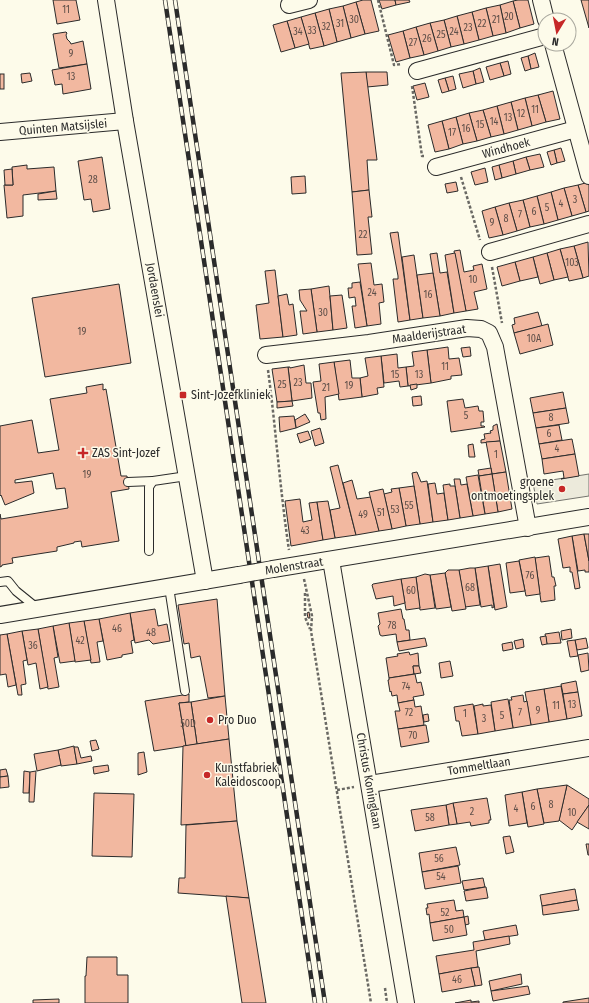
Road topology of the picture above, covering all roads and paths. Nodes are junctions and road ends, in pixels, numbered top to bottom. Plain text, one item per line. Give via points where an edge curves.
1 (106, 0) edge
2 (309, 0) edge
3 (541, 0) edge
4 (289, 5) dead end
5 (544, 12) edge
6 (537, 38) edge
7 (554, 52) edge
8 (417, 71) dead end
9 (126, 121) junction
10 (576, 129) junction
11 (0, 132) edge
12 (436, 167) dead end
13 (589, 176) edge
14 (589, 224) edge
15 (490, 252) dead end
16 (266, 355) joint
17 (187, 476) junction
18 (153, 481) junction
19 (128, 482) dead end
20 (589, 518) edge
21 (528, 528) junction
22 (149, 552) dead end
23 (331, 560) junction
24 (292, 566) junction
25 (205, 581) junction
26 (0, 582) edge
27 (169, 587) junction
28 (37, 608) junction
29 (0, 615) edge
30 (311, 631) junction
31 (185, 691) dead end
32 (589, 748) edge
33 (370, 784) junction
34 (371, 1003) edge
35 (406, 1003) edge

1 - 9 street, Jordaenslei
2 - 4 street
3 - 5 street
6 - 8 street
7 - 10 street
9 - 11 street, Quinten Matsijslei
9 - 17 street, Jordaenslei
10 - 12 street, Windhoek
10 - 13 street
14 - 15 street
16 - 21 street, Maalderijstraat via 467,328 489,332 495,347
16 - 24 path via 281,500
17 - 18 lane
17 - 25 street, Jordaenslei
18 - 19 lane
18 - 22 lane via 149,487
20 - 21 street, Molenstraat
21 - 23 street, Molenstraat
23 - 24 street, Molenstraat
23 - 33 street, Christus Koninglaan
24 - 25 street, Molenstraat, bridge
25 - 27 street, Molenstraat
26 - 28 lane via 8,581
27 - 28 street, Molenstraat
27 - 31 lane
28 - 29 street, Molenstraat
30 - 30 path via 312,616 305,587 306,617
30 - 34 path
32 - 33 street, Tommeltlaan
33 - 35 street, Christus Koninglaan

